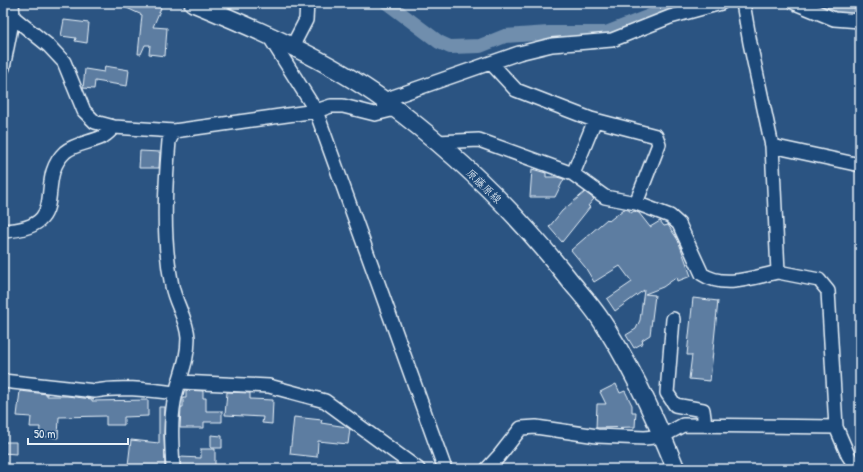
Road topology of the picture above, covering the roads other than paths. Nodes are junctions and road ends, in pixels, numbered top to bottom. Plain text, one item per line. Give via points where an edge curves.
1 (12, 3) edge
2 (193, 3) edge
3 (307, 3) edge
4 (721, 3) edge
5 (743, 3) edge
6 (795, 3) edge
7 (8, 16) edge
8 (860, 21) edge
9 (269, 36) junction
10 (292, 47) junction
11 (491, 63) junction
12 (3, 68) edge
13 (390, 105) junction
14 (316, 111) junction
15 (595, 120) junction
16 (114, 127) junction
17 (174, 131) junction
18 (437, 142) junction
19 (772, 146) junction
20 (860, 165) edge
21 (574, 174) junction
22 (636, 203) junction
23 (3, 231) edge
24 (778, 272) junction
25 (673, 320) dead end
26 (3, 381) edge
27 (178, 388) junction
28 (705, 425) junction
29 (836, 427) junction
30 (663, 436) junction
31 (173, 469) edge
32 (418, 469) edge
33 (445, 469) edge
34 (487, 469) edge
35 (676, 469) edge
36 (857, 469) edge

1 - 7 street
2 - 9 main road, 原藤原線
3 - 10 street via 306,20
4 - 11 street via 670,17 612,40 552,45
5 - 19 street
6 - 8 street via 834,19
7 - 12 street
7 - 16 street via 49,46 64,62 84,111 95,122
9 - 10 main road, 原藤原線
9 - 14 street
10 - 13 main road, 原藤原線 via 342,74
11 - 13 street
11 - 15 street via 516,90
13 - 14 street via 375,114 343,106 331,106
13 - 18 main road, 原藤原線
14 - 17 street
14 - 33 street
15 - 21 street
15 - 22 street via 656,136 659,144
16 - 17 street
16 - 23 street via 104,136 66,151 58,161 48,208 40,221 21,230
17 - 27 street via 169,141 164,229 172,287 188,337 186,364
18 - 21 street via 479,140
18 - 30 main road, 原藤原線 via 484,185 542,245 599,317 632,373
19 - 20 street
19 - 24 street
21 - 22 street via 604,197
22 - 24 street via 670,216 679,224 702,274 709,280 741,280
24 - 29 street via 819,280 828,291
25 - 28 street via 667,393 675,405 703,410
26 - 27 street via 95,391
27 - 31 street via 174,402 172,434
27 - 32 street via 269,386 325,401
28 - 29 street
28 - 30 street via 683,425
29 - 36 street via 848,456
30 - 34 street via 597,436 536,427 521,428
30 - 35 main road, 原藤原線

